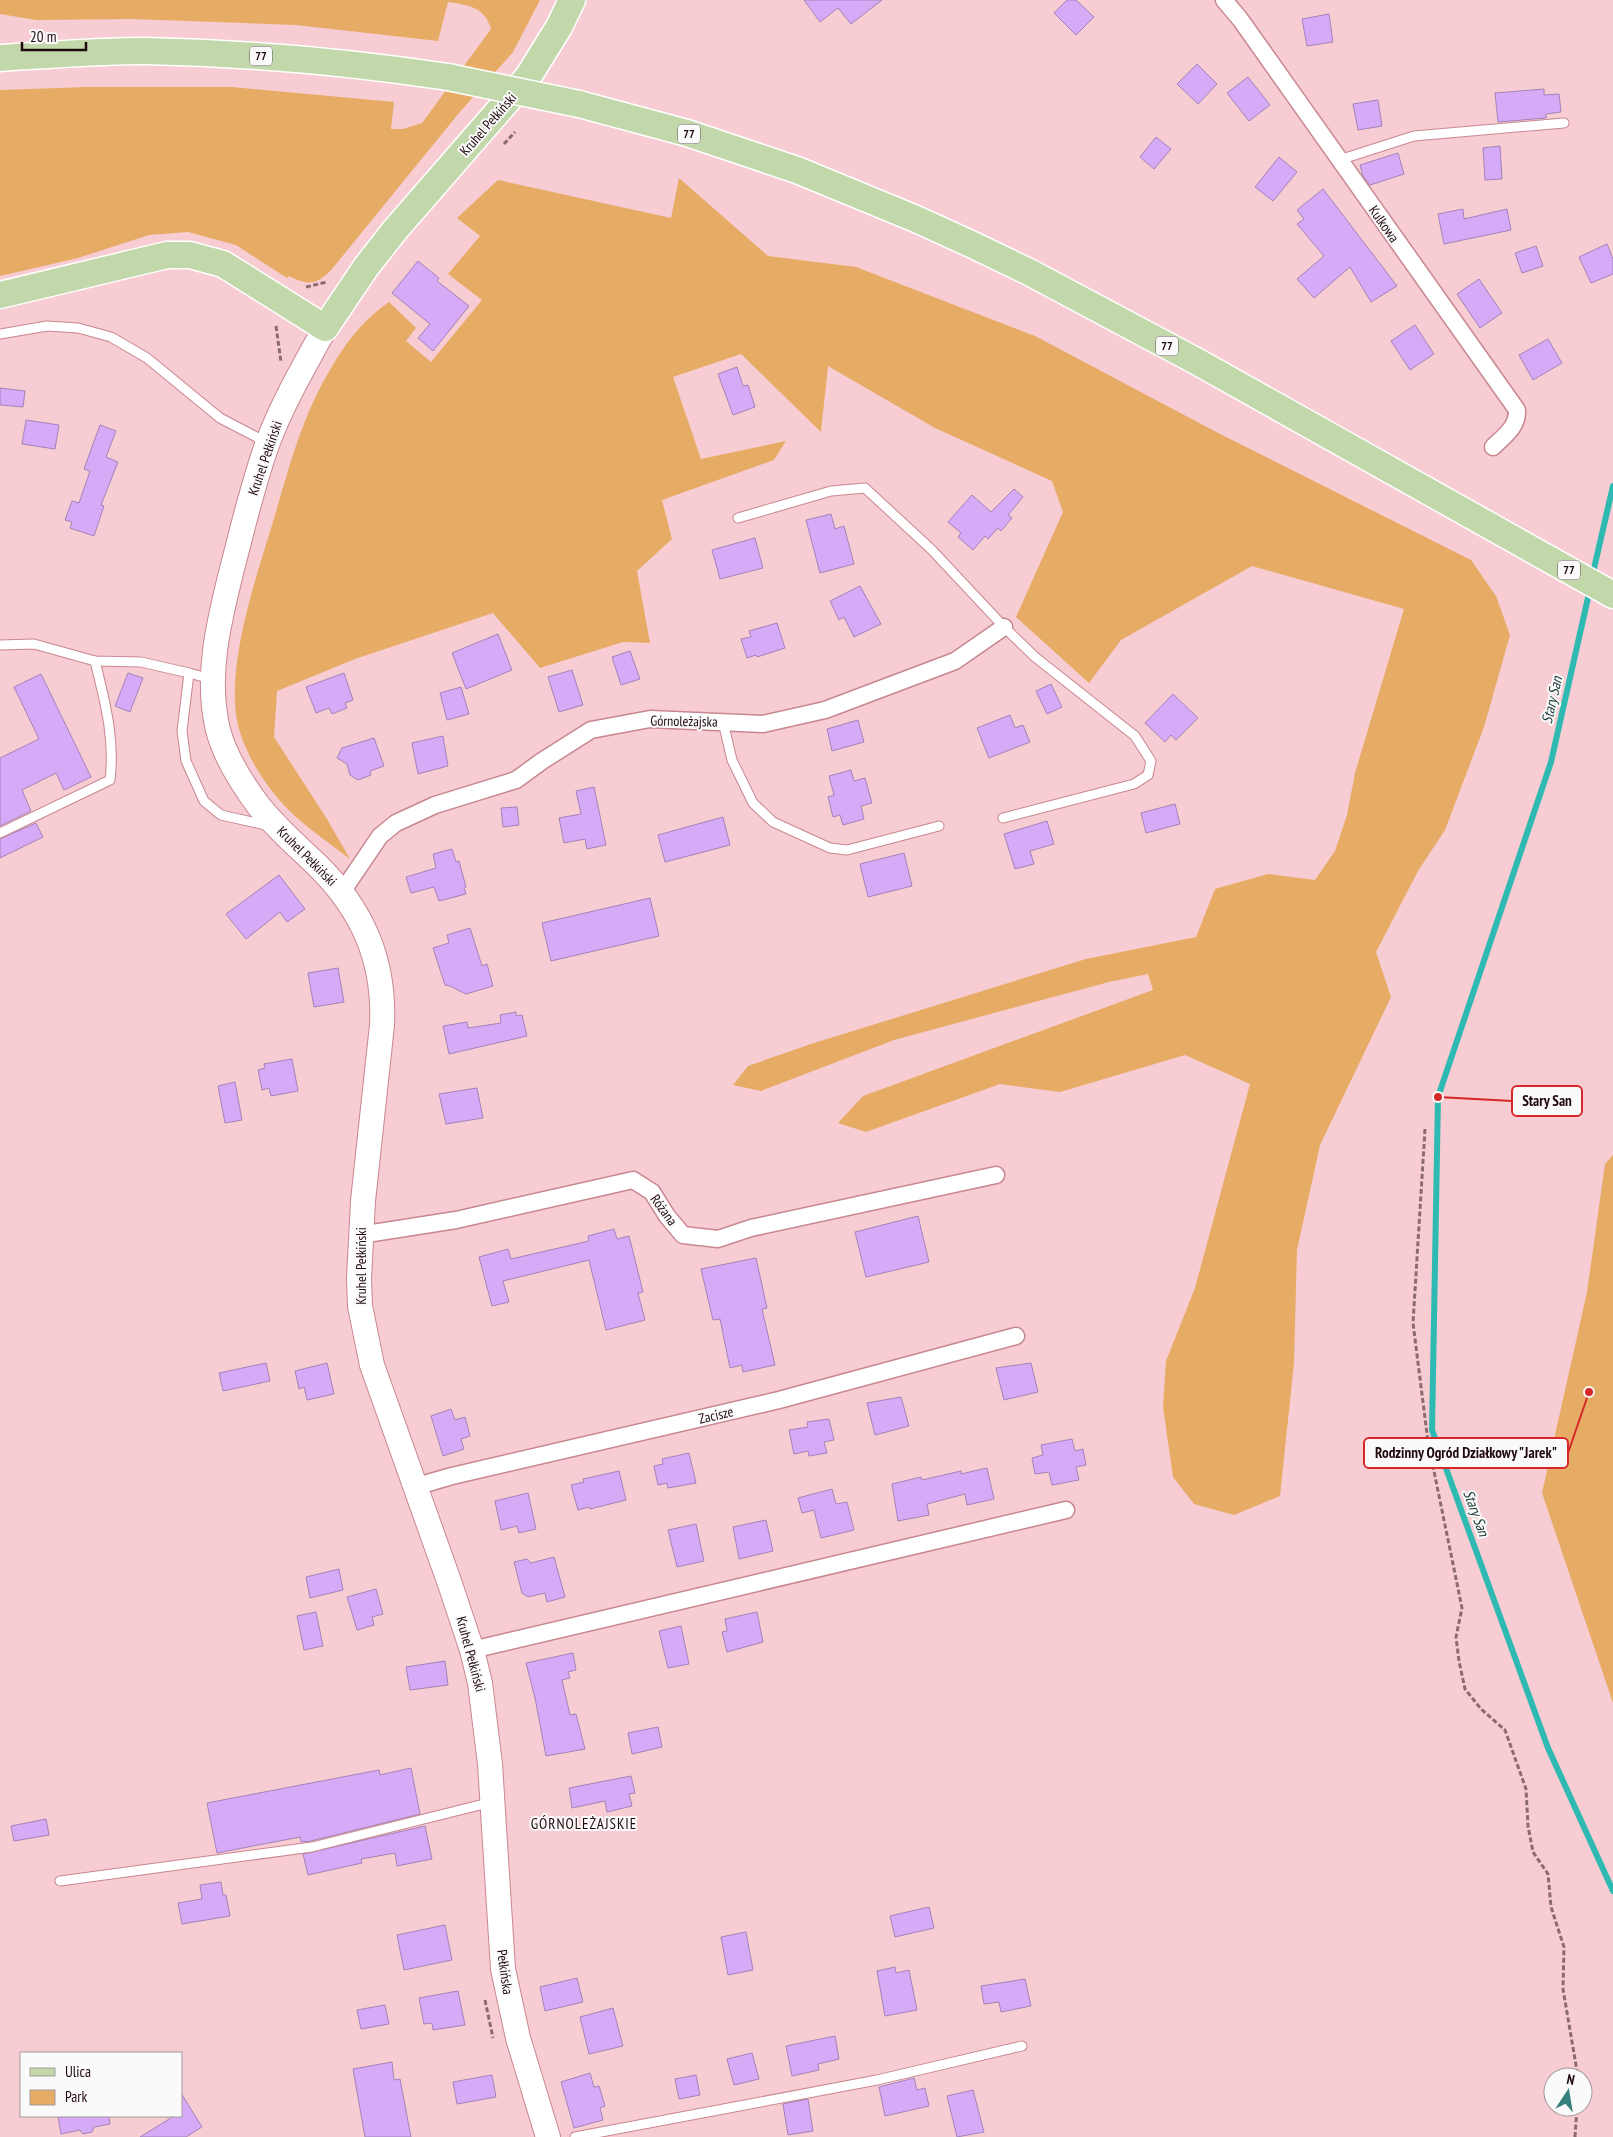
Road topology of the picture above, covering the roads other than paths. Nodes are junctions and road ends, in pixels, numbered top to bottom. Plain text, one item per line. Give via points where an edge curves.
1 (572, 0) edge
2 (1224, 0) edge
3 (0, 39) edge
4 (73, 53) junction
5 (0, 58) edge
6 (1564, 124) dead end
7 (1339, 160) junction
8 (0, 295) edge
9 (325, 328) junction
10 (0, 334) edge
11 (268, 443) junction
12 (1493, 447) dead end
13 (738, 518) dead end
14 (1613, 595) edge
15 (1004, 627) junction
16 (0, 645) edge
17 (95, 661) junction
18 (189, 673) junction
19 (213, 679) junction
20 (723, 722) junction
21 (1003, 818) dead end
22 (939, 826) dead end
23 (280, 828) junction
24 (0, 833) edge
25 (342, 892) junction
26 (996, 1175) dead end
27 (360, 1235) junction
28 (1016, 1336) dead end
29 (414, 1487) junction
30 (1066, 1510) dead end
31 (472, 1650) junction
32 (492, 1802) junction
33 (60, 1881) dead end
34 (1022, 2046) dead end
35 (548, 2137) edge
36 (574, 2137) edge

1 - 9 main road, Kruhel Pełkiński via 528,77 366,267
2 - 7 street, Kulkowa
3 - 4 main road, 77
4 - 5 main road
4 - 14 main road, 77, bridge via 144,51 299,59 448,77 579,104 687,133 797,170 916,219 1029,272
6 - 7 lane via 1414,136
7 - 12 street, Kulkowa via 1517,410 1513,426
8 - 9 main road via 156,258 190,255 222,264
9 - 11 street, Kruhel Pełkiński via 287,397
10 - 11 lane via 47,326 78,328 111,337 147,358 220,418
11 - 19 street, Kruhel Pełkiński via 222,608
13 - 15 lane via 832,491 865,488 932,550
15 - 20 street, Górnoleżajska via 955,661 825,710 763,724
15 - 21 lane via 1035,657 1135,736 1152,762 1148,776 1134,784
16 - 17 lane via 34,644
17 - 18 lane via 141,662
17 - 24 lane via 110,721 113,757 110,780
18 - 19 lane
18 - 23 lane via 182,731 186,761 204,801 221,815
19 - 23 street, Kruhel Pełkiński via 218,729 227,754 258,806
20 - 22 lane via 736,769 754,803 773,822 830,848 847,850
20 - 25 street, Górnoleżajska via 650,719 591,730 516,780 435,805 396,824 380,836
23 - 25 street, Kruhel Pełkiński
25 - 27 street, Kruhel Pełkiński via 372,948 378,968 382,1006
26 - 27 street, Różana via 751,1228 718,1239 683,1234 652,1192 633,1180 456,1220
27 - 29 street, Kruhel Pełkiński via 359,1279 364,1331 374,1371
28 - 29 street, Zacisze via 779,1400
29 - 31 street, Kruhel Pełkiński
30 - 31 street
31 - 32 street, Kruhel Pełkiński via 485,1714
32 - 33 lane via 312,1847
32 - 35 street, Pełkińska via 503,1969 514,2024
34 - 36 lane via 877,2080

